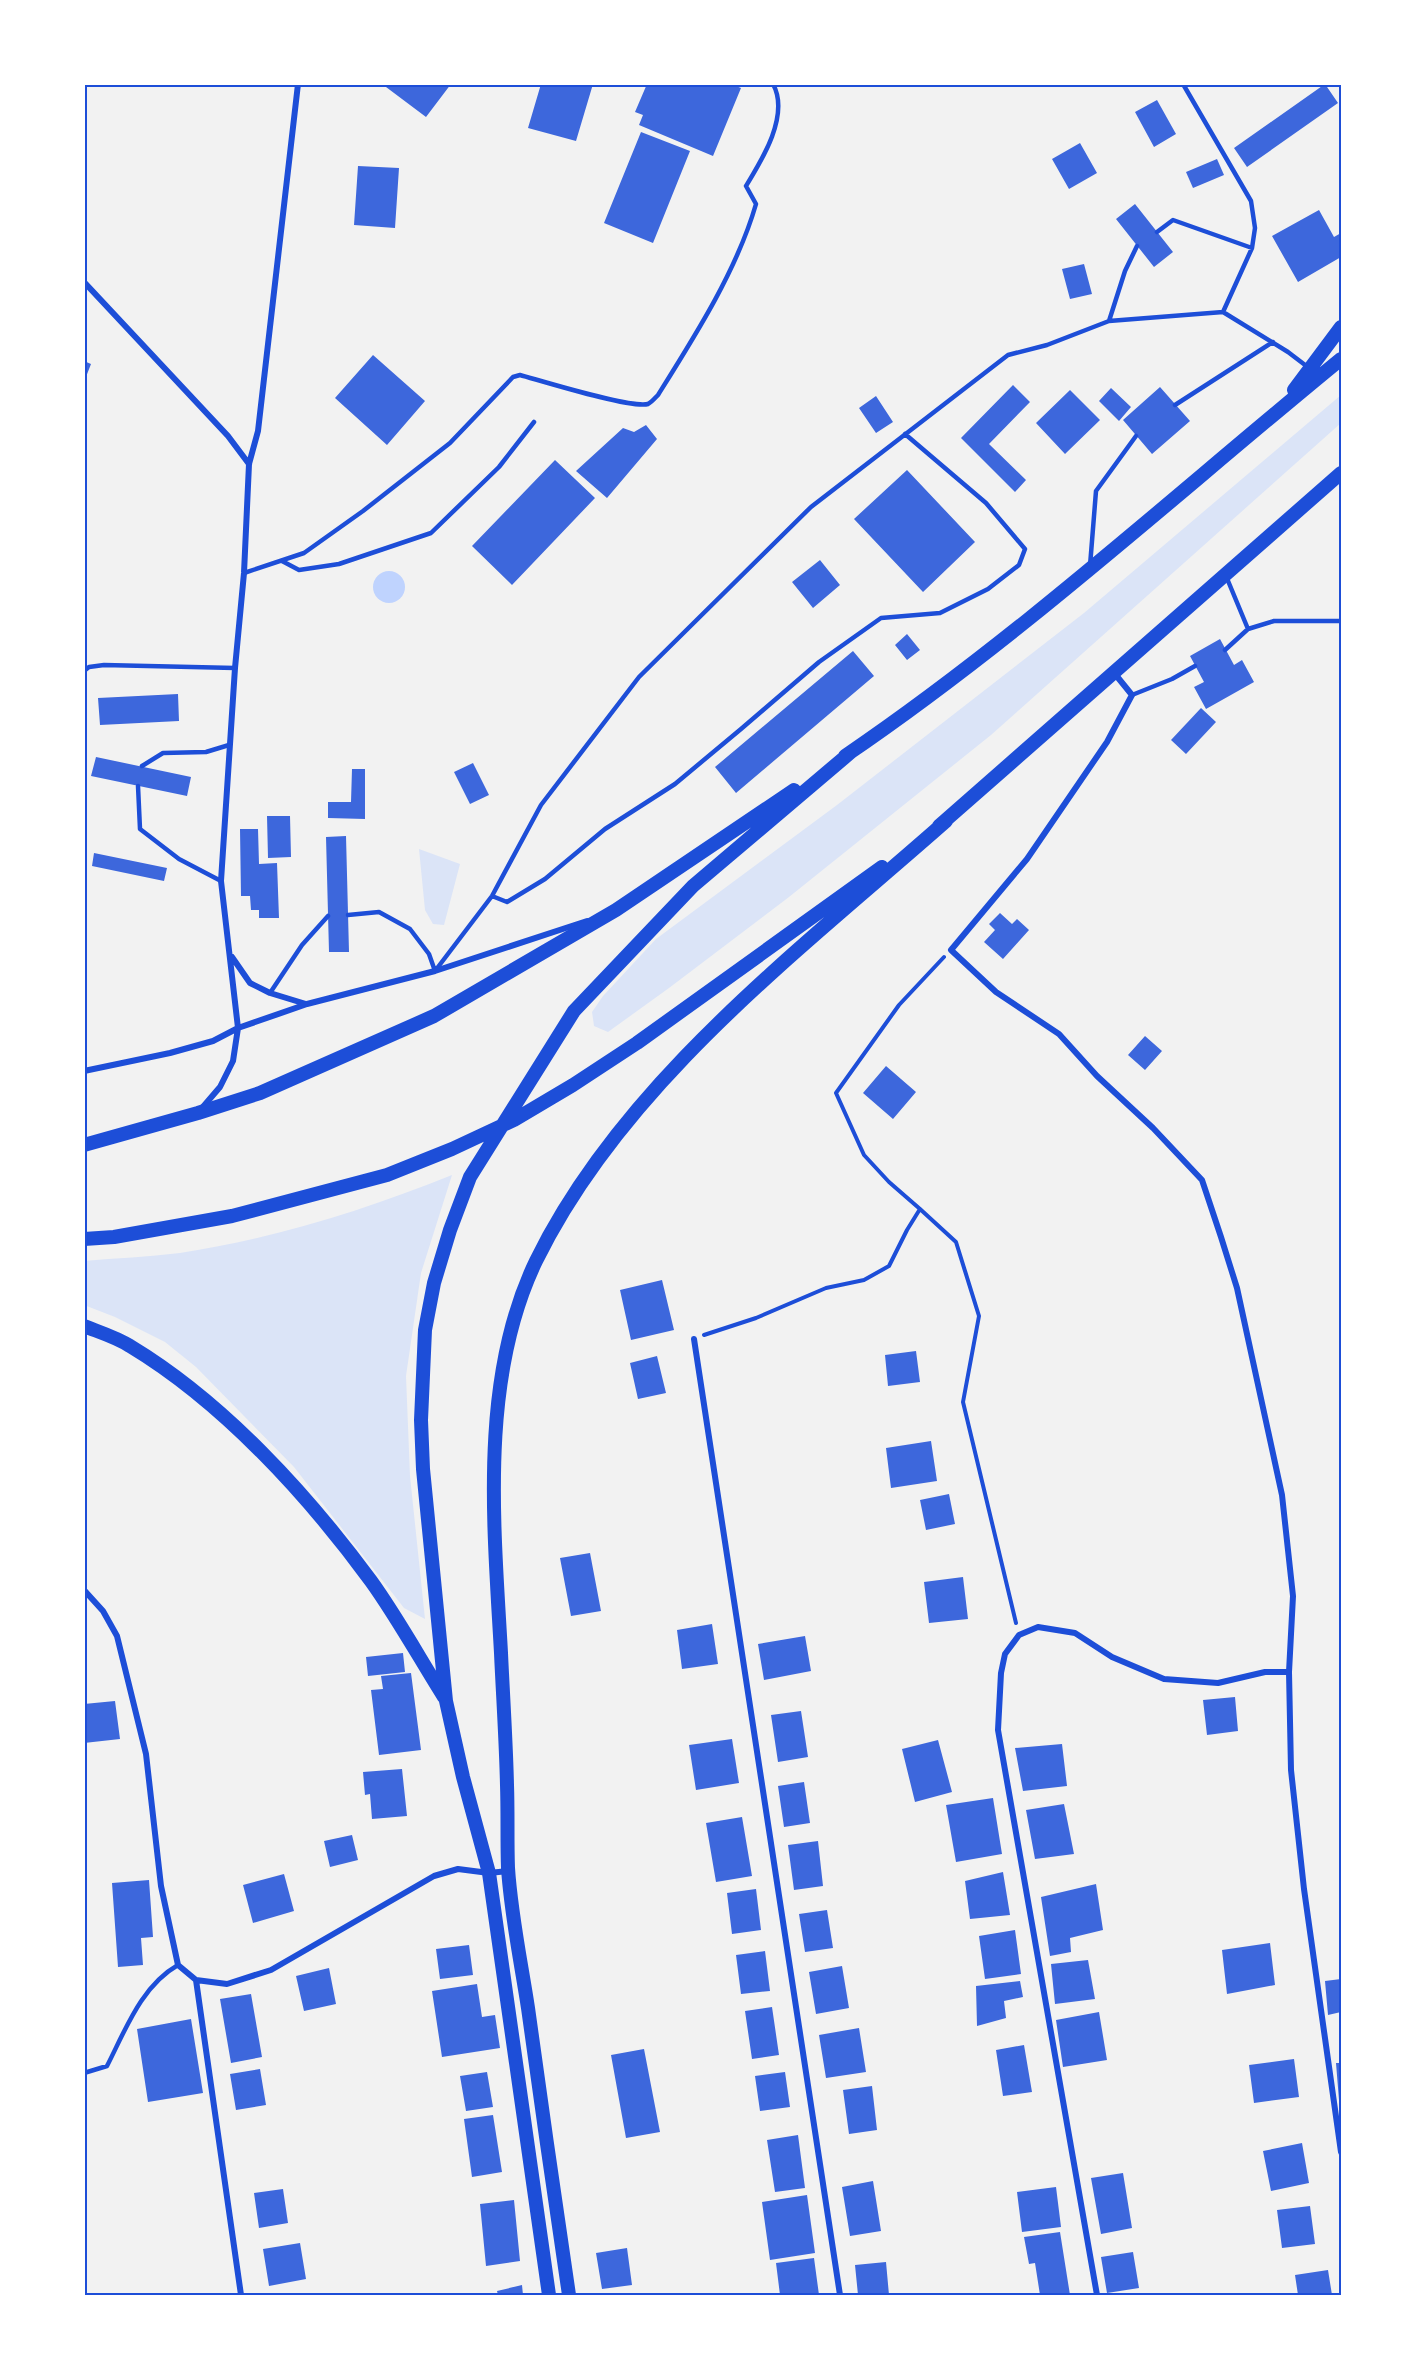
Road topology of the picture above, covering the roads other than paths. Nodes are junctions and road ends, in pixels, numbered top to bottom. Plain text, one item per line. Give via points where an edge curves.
1 (298, 84) edge
2 (773, 84) edge
3 (1183, 84) edge
4 (1157, 232) dead end
5 (1137, 246) dead end
6 (1252, 248) junction
7 (84, 282) edge
8 (1223, 312) junction
9 (1109, 321) junction
10 (1341, 327) edge
11 (1273, 342) junction
12 (1341, 359) edge
13 (1310, 369) junction
14 (1175, 405) dead end
15 (1277, 411) junction
16 (534, 422) dead end
17 (906, 434) junction
18 (1136, 436) dead end
19 (249, 464) junction
20 (1341, 473) edge
21 (1341, 479) edge
22 (1323, 491) junction
23 (282, 561) junction
24 (1089, 569) junction
25 (244, 573) junction
26 (1226, 574) junction
27 (1341, 621) edge
28 (1248, 629) junction
29 (1225, 650) dead end
30 (1196, 666) dead end
31 (235, 668) junction
32 (84, 670) edge
33 (1115, 674) junction
34 (1132, 694) junction
35 (229, 745) junction
36 (851, 752) junction
37 (142, 766) dead end
38 (138, 786) dead end
39 (946, 821) junction
40 (221, 880) junction
41 (492, 896) junction
42 (616, 910) junction
43 (348, 915) dead end
44 (328, 916) dead end
45 (230, 955) junction
46 (435, 971) junction
47 (270, 993) junction
48 (307, 1004) junction
49 (238, 1028) junction
50 (84, 1071) edge
51 (198, 1113) junction
52 (84, 1145) edge
53 (84, 1239) edge
54 (84, 1326) edge
55 (694, 1339) road end
56 (84, 1590) edge
57 (1289, 1672) junction
58 (446, 1701) junction
59 (508, 1871) junction
60 (489, 1873) junction
61 (178, 1965) junction
62 (196, 1980) junction
63 (84, 2073) edge
64 (1341, 2152) edge
65 (241, 2295) edge
66 (549, 2295) edge
67 (569, 2295) edge
68 (840, 2295) edge
69 (1097, 2295) edge

1 - 19 street via 258,431
2 - 23 lane via 777,91 777,114 769,148 746,186 756,204 750,227 701,326 650,403 607,399 520,375 513,377 450,443 303,554
3 - 6 lane via 1251,201 1255,228
4 - 6 lane via 1173,220
5 - 9 lane
6 - 8 lane
7 - 19 street via 228,436
8 - 9 lane
8 - 11 lane
9 - 17 lane via 1008,355
10 - 13 highway
11 - 13 lane
11 - 14 lane
12 - 15 highway
13 - 15 highway
15 - 24 highway
16 - 23 lane via 499,467 431,533 339,564 299,570
17 - 41 lane via 811,507 639,677 541,805
17 - 41 lane via 986,503 1026,549 1019,565 988,589 940,613 881,618 819,662 675,784 605,829 545,879 507,902
18 - 24 lane via 1096,490
19 - 25 street
20 - 22 highway
21 - 22 highway
22 - 26 highway
23 - 25 lane
24 - 36 highway via 959,674
25 - 31 street
26 - 28 lane
26 - 33 highway
27 - 28 lane via 1274,621
28 - 29 lane
30 - 34 lane
31 - 32 lane via 104,665
31 - 35 street
33 - 34 street
33 - 39 highway
34 - 57 street via 1107,742 1027,859 951,950 996,993 1059,1034 1202,1180 1237,1288 1282,1495 1293,1596
35 - 37 lane via 206,752 163,753
35 - 40 street
36 - 42 highway
36 - 58 highway via 693,886 574,1011 470,1178 434,1283 422,1372 425,1492
38 - 40 lane via 140,829 179,859
39 - 53 highway via 637,1043 514,1120 387,1175 232,1216
39 - 59 highway via 738,1005 664,1078 590,1172 536,1263 508,1341 496,1412 497,1577
40 - 45 street
41 - 46 lane
42 - 46 street
42 - 51 highway via 434,1016 260,1093
43 - 46 lane via 379,912 410,929 429,954
44 - 47 lane via 302,945
45 - 47 street via 250,983
45 - 49 street
46 - 48 street
47 - 48 street
48 - 49 street
49 - 50 street via 213,1041 171,1053
49 - 51 street via 233,1061 220,1087
51 - 52 highway
54 - 58 highway via 128,1344 191,1387 247,1438 311,1507 371,1582
55 - 68 street
56 - 61 street via 103,1611 120,1647 146,1754 161,1886
57 - 64 street via 1292,1770 1304,1889
57 - 69 street via 1265,1672 1218,1683 1164,1678 1112,1657 1075,1633 1038,1627 1019,1635 1005,1654 998,1730
58 - 60 highway
59 - 60 street
59 - 67 highway
60 - 62 street via 458,1869 434,1876 271,1970 227,1984
60 - 66 highway
61 - 62 street
61 - 63 lane via 163,1974 142,1999 107,2066
62 - 65 street

